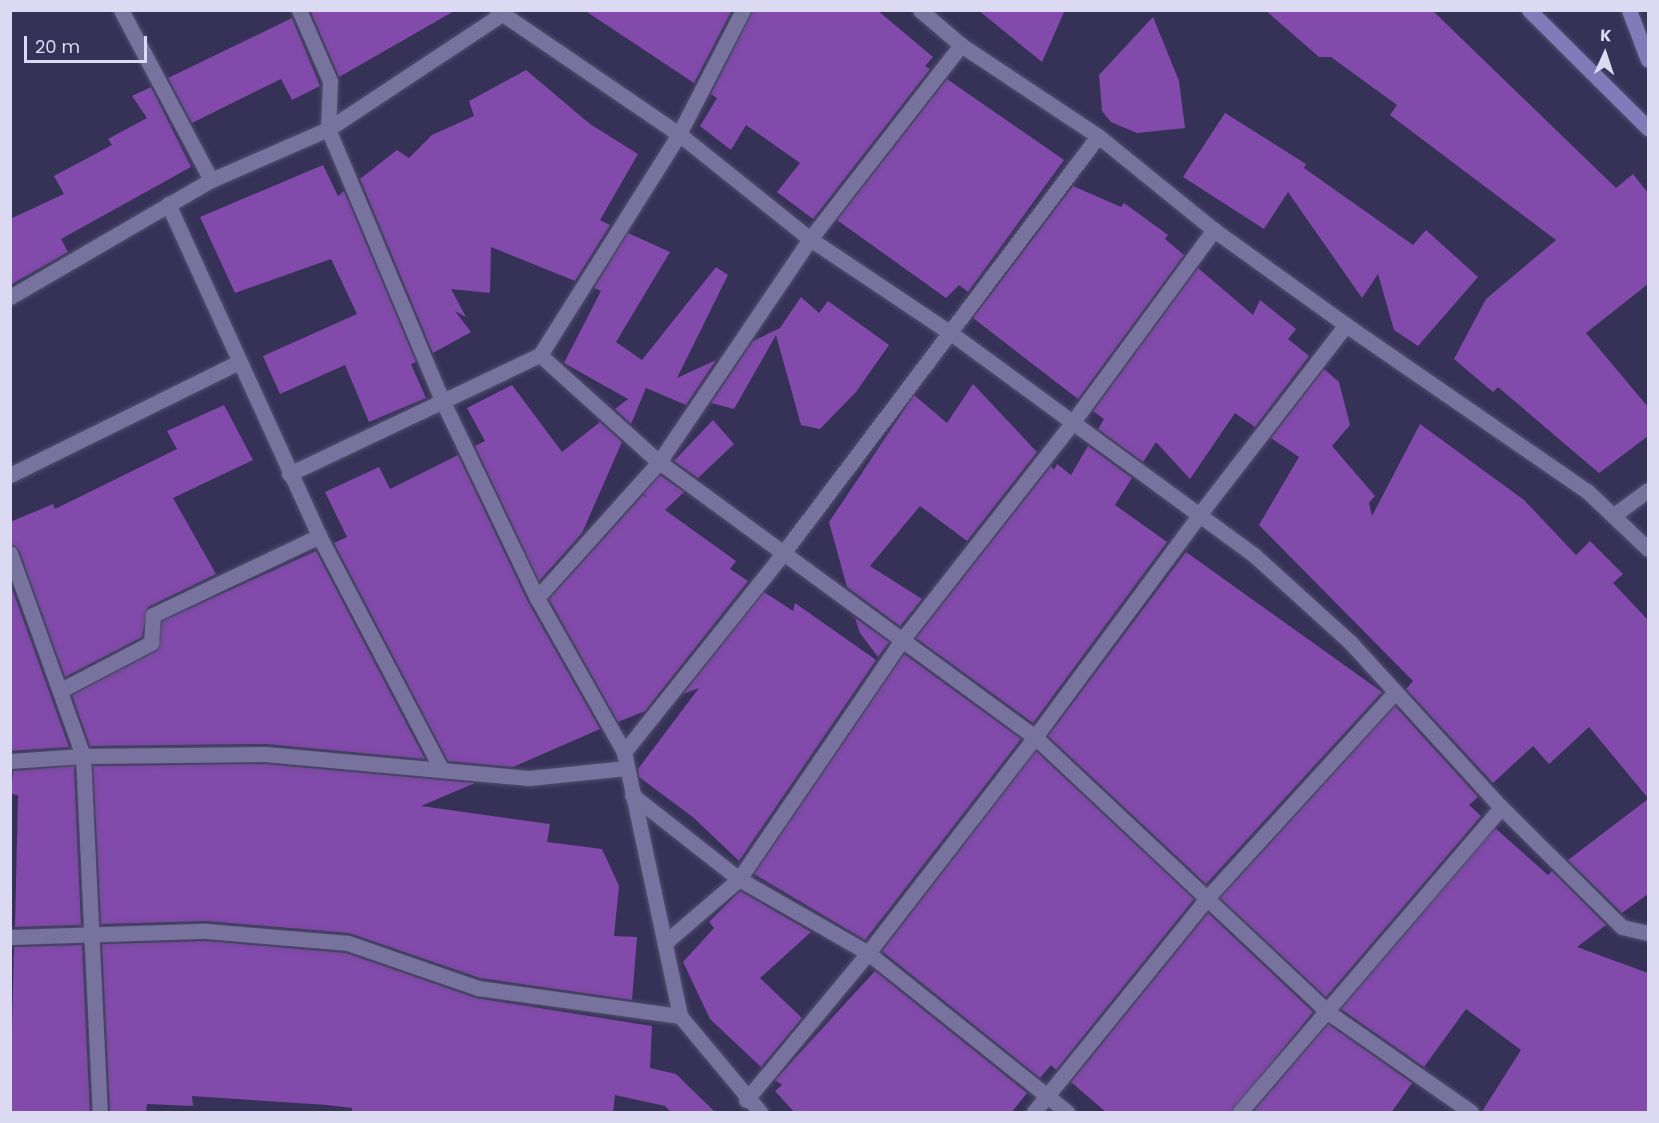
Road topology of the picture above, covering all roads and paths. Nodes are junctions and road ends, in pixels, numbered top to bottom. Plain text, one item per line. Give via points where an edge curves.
1 (121, 10) edge
2 (299, 10) edge
3 (743, 10) edge
4 (920, 10) edge
5 (1529, 10) edge
6 (1629, 10) edge
7 (498, 13) edge
8 (961, 45) junction
9 (1648, 60) edge
10 (1648, 128) edge
11 (328, 129) junction
12 (679, 134) junction
13 (1098, 136) junction
14 (211, 180) junction
15 (168, 204) junction
16 (1214, 230) junction
17 (810, 239) junction
18 (10, 297) edge
19 (1346, 325) junction
20 (952, 334) junction
21 (540, 355) junction
22 (237, 363) junction
23 (443, 402) junction
24 (1072, 423) junction
25 (659, 462) junction
26 (289, 474) junction
27 (10, 475) edge
28 (1648, 490) edge
29 (1199, 515) junction
30 (1614, 515) junction
31 (319, 536) junction
32 (1648, 549) edge
33 (10, 552) edge
34 (784, 552) junction
35 (537, 598) junction
36 (902, 640) junction
37 (61, 690) junction
38 (1395, 692) junction
39 (1035, 737) junction
40 (624, 752) junction
41 (83, 756) junction
42 (10, 762) edge
43 (441, 768) junction
44 (626, 768) junction
45 (632, 795) junction
46 (1501, 807) junction
47 (739, 879) junction
48 (1207, 898) junction
49 (1648, 933) edge
50 (10, 937) edge
51 (92, 938) junction
52 (667, 941) junction
53 (868, 953) junction
54 (1329, 1013) junction
55 (680, 1016) junction
56 (1047, 1097) junction
57 (746, 1100) junction
58 (1463, 1110) edge
59 (100, 1113) edge
60 (760, 1113) edge
61 (1034, 1113) edge
62 (1068, 1113) edge
63 (1240, 1113) edge

1 - 14 street
2 - 11 street via 330,81
3 - 12 street
4 - 8 street
5 - 10 main road
6 - 9 main road
7 - 11 street
7 - 12 street
8 - 13 street
8 - 17 street
11 - 14 street
11 - 23 street
12 - 17 street
12 - 21 street
13 - 16 street
13 - 20 street
14 - 15 street
15 - 18 street
15 - 22 street
16 - 19 street
16 - 24 street
17 - 20 street
17 - 25 street
19 - 29 street
19 - 30 street via 1587,491
20 - 24 street
20 - 34 street
21 - 23 street
21 - 25 street
22 - 26 street
22 - 27 street
23 - 26 street
23 - 35 street
24 - 29 street
24 - 36 street
25 - 34 street
25 - 35 street
26 - 31 street
28 - 30 street
29 - 38 street via 1263,563 1351,643
29 - 39 street
30 - 32 street
31 - 37 street via 153,615 151,643
31 - 43 street
33 - 37 street
34 - 36 street
34 - 40 street
35 - 40 street
36 - 39 street
36 - 47 street
37 - 41 street
38 - 46 street
38 - 48 street
39 - 48 street
39 - 53 street
40 - 44 street
41 - 42 street
41 - 43 street via 265,754
41 - 51 street
43 - 44 street via 529,778
44 - 45 street
45 - 47 street
45 - 52 street
46 - 49 street via 1622,927
46 - 54 street
47 - 52 street
47 - 53 street
48 - 54 street
48 - 56 street
50 - 51 street
51 - 55 street via 206,931 348,944 478,988
51 - 59 street
52 - 55 street
53 - 56 street
53 - 57 street
54 - 58 street
54 - 63 street
55 - 57 street
56 - 61 street
56 - 62 street
57 - 60 street

